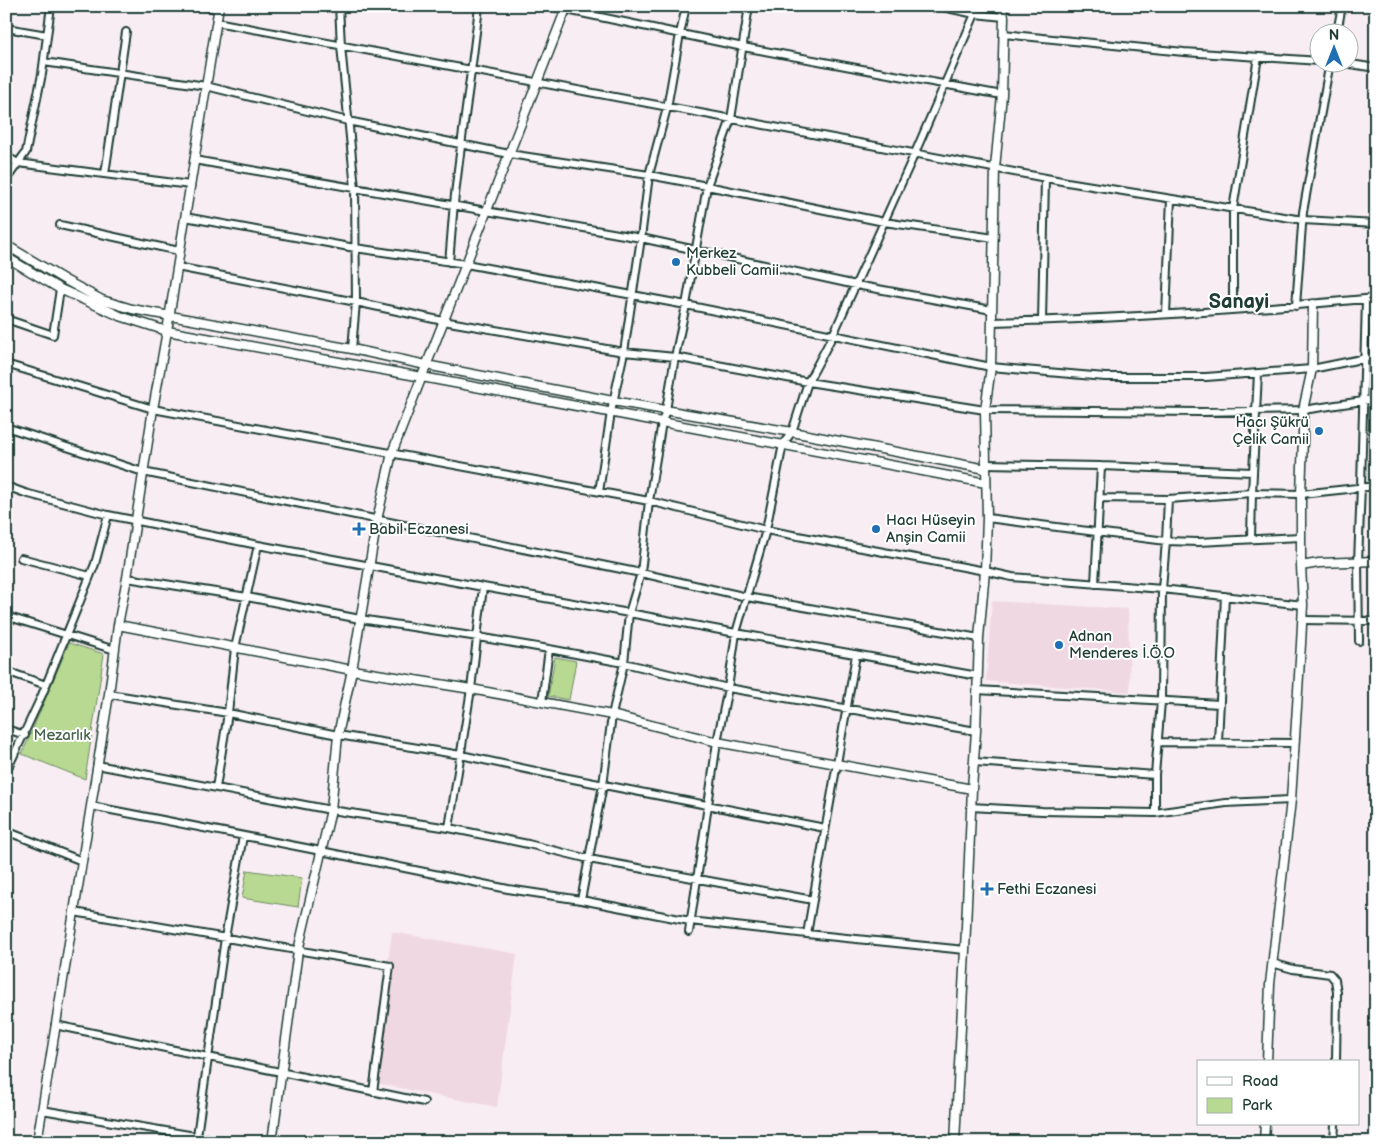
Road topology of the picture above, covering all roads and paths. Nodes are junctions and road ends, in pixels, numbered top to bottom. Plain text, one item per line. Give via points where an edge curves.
1 (51, 6) edge
2 (207, 6) edge
3 (339, 6) edge
4 (479, 6) edge
5 (548, 6) edge
6 (686, 6) edge
7 (749, 6) edge
8 (938, 6) edge
9 (977, 6) edge
10 (1002, 6) edge
11 (1342, 6) edge
12 (219, 8) edge
13 (566, 8) edge
14 (975, 14) junction
15 (1004, 17) junction
16 (216, 22) junction
17 (1339, 22) edge
18 (6, 28) edge
19 (126, 32) dead end
20 (680, 34) junction
21 (1003, 34) junction
22 (47, 35) junction
23 (341, 46) junction
24 (742, 47) junction
25 (1258, 57) junction
26 (1310, 60) edge
27 (44, 62) junction
28 (1360, 65) edge
29 (1376, 68) edge
30 (472, 70) junction
31 (1328, 72) edge
32 (120, 73) junction
33 (537, 83) junction
34 (944, 85) junction
35 (206, 86) junction
36 (1002, 95) junction
37 (667, 108) junction
38 (731, 119) junction
39 (348, 121) junction
40 (461, 144) junction
41 (915, 153) junction
42 (509, 154) junction
43 (6, 156) edge
44 (194, 160) junction
45 (18, 163) junction
46 (995, 168) junction
47 (105, 174) junction
48 (649, 175) junction
49 (1045, 178) junction
50 (6, 180) edge
51 (190, 185) junction
52 (707, 186) junction
53 (355, 188) junction
54 (1171, 199) junction
55 (454, 205) junction
56 (1233, 210) junction
57 (486, 211) junction
58 (185, 217) junction
59 (1303, 220) junction
60 (884, 222) junction
61 (1376, 224) edge
62 (60, 225) dead end
63 (641, 238) junction
64 (994, 238) junction
65 (6, 245) edge
66 (356, 248) junction
67 (696, 249) junction
68 (180, 251) junction
69 (6, 257) edge
70 (450, 262) junction
71 (466, 264) junction
72 (177, 267) junction
73 (856, 285) junction
74 (60, 289) junction
75 (633, 296) junction
76 (1376, 298) edge
77 (1366, 299) junction
78 (356, 302) junction
79 (1313, 304) junction
80 (686, 305) junction
81 (1296, 306) junction
82 (992, 310) junction
83 (1233, 310) junction
84 (1166, 314) junction
85 (169, 316) junction
86 (6, 319) edge
87 (444, 321) junction
88 (1042, 321) junction
89 (992, 322) junction
90 (167, 331) junction
91 (834, 336) junction
92 (352, 349) junction
93 (624, 352) junction
94 (1376, 356) edge
95 (675, 357) junction
96 (1365, 358) junction
97 (6, 364) edge
98 (426, 365) junction
99 (991, 367) junction
100 (1312, 369) junction
101 (1258, 373) junction
102 (422, 377) junction
103 (808, 382) junction
104 (1376, 399) edge
105 (1364, 400) junction
106 (613, 402) junction
107 (153, 409) junction
108 (666, 410) junction
109 (985, 410) junction
110 (1303, 410) junction
111 (1256, 411) junction
112 (611, 412) junction
113 (662, 422) junction
114 (6, 427) edge
115 (792, 432) junction
116 (783, 444) junction
117 (392, 453) junction
118 (986, 466) junction
119 (1101, 466) junction
120 (143, 472) junction
121 (1253, 472) junction
122 (986, 483) junction
123 (6, 486) edge
124 (1362, 486) junction
125 (1376, 486) edge
126 (598, 492) junction
127 (1252, 493) junction
128 (1300, 494) junction
129 (1100, 498) junction
130 (1168, 499) junction
131 (650, 502) junction
132 (108, 516) junction
133 (986, 518) junction
134 (135, 520) junction
135 (377, 520) junction
136 (766, 530) junction
137 (1098, 532) junction
138 (1301, 537) junction
139 (1251, 539) junction
140 (1166, 541) junction
141 (258, 545) junction
142 (21, 558) dead end
143 (1376, 561) edge
144 (1358, 562) junction
145 (369, 566) junction
146 (1301, 566) junction
147 (985, 571) junction
148 (641, 572) junction
149 (90, 576) junction
150 (127, 578) junction
151 (1095, 584) junction
152 (483, 587) junction
153 (1162, 589) junction
154 (1225, 596) junction
155 (247, 597) junction
156 (747, 597) junction
157 (1303, 605) junction
158 (629, 613) junction
159 (6, 616) edge
160 (360, 619) junction
161 (1303, 620) junction
162 (1359, 621) junction
163 (1376, 621) edge
164 (118, 625) junction
165 (736, 633) junction
166 (67, 636) junction
167 (478, 637) junction
168 (979, 638) junction
169 (1359, 641) dead end
170 (235, 648) junction
171 (549, 649) junction
172 (115, 650) junction
173 (856, 655) junction
174 (624, 663) junction
175 (352, 670) junction
176 (6, 671) edge
177 (978, 676) junction
178 (46, 685) junction
179 (728, 688) junction
180 (471, 689) junction
181 (978, 690) junction
182 (109, 694) junction
183 (1161, 701) junction
184 (542, 702) junction
185 (1220, 704) junction
186 (848, 709) junction
187 (228, 712) junction
188 (612, 715) junction
189 (6, 729) edge
190 (976, 731) junction
191 (25, 734) junction
192 (338, 735) junction
193 (716, 742) junction
194 (1158, 742) junction
195 (1218, 742) junction
196 (1294, 742) junction
197 (461, 755) junction
198 (974, 762) junction
199 (836, 764) junction
200 (97, 765) junction
201 (6, 772) edge
202 (1155, 775) junction
203 (603, 785) junction
204 (216, 788) junction
205 (972, 789) junction
206 (1291, 800) junction
207 (708, 804) junction
208 (90, 806) junction
209 (972, 807) junction
210 (331, 810) junction
211 (1155, 813) junction
212 (449, 828) junction
213 (825, 828) junction
214 (6, 831) edge
215 (243, 836) junction
216 (321, 850) junction
217 (589, 859) junction
218 (82, 861) junction
219 (697, 880) junction
220 (581, 900) junction
221 (813, 900) junction
222 (74, 912) junction
223 (690, 921) junction
224 (689, 932) dead end
225 (807, 934) junction
226 (225, 938) junction
227 (965, 950) junction
228 (298, 951) junction
229 (1272, 963) junction
230 (55, 1025) junction
231 (208, 1058) junction
232 (1267, 1060) edge
233 (1336, 1060) edge
234 (282, 1073) junction
235 (373, 1092) junction
236 (424, 1102) dead end
237 (42, 1110) junction
238 (1265, 1126) edge
239 (1335, 1126) edge
240 (197, 1136) junction
241 (37, 1142) edge
242 (230, 1142) edge
243 (272, 1142) edge
244 (955, 1142) edge
245 (1264, 1142) edge
246 (1334, 1142) edge

1 - 22 street
2 - 12 street
3 - 23 street
4 - 30 street
5 - 13 street
6 - 20 street
7 - 24 street
8 - 14 street
9 - 14 street
10 - 15 street
11 - 17 street
12 - 16 street
13 - 20 street
13 - 33 street
14 - 15 street
14 - 34 street
15 - 21 street
16 - 23 street
16 - 35 street
18 - 22 street
19 - 32 street
20 - 24 street
20 - 37 street
21 - 25 street
21 - 36 street
22 - 27 street
23 - 30 street
23 - 39 street
24 - 34 street
24 - 38 street
25 - 26 street
25 - 56 street
27 - 32 street
27 - 45 street via 26,152
28 - 29 street
30 - 33 street
30 - 40 street
31 - 59 street
32 - 35 street
32 - 47 street
33 - 37 street
33 - 42 street
34 - 36 street
34 - 41 street
35 - 39 street
35 - 44 street
36 - 46 street
37 - 38 street
37 - 48 street
38 - 41 street
38 - 52 street
39 - 40 street
39 - 53 street
40 - 42 street
40 - 55 street
41 - 46 street
41 - 60 street
42 - 48 street
42 - 57 street
43 - 45 street
44 - 51 street
44 - 53 street
45 - 47 street
45 - 50 street
46 - 49 street
46 - 64 street
47 - 51 street
48 - 52 street
48 - 63 street
49 - 54 street
49 - 88 street
51 - 58 street
52 - 60 street
52 - 67 street
53 - 55 street
53 - 66 street
54 - 56 street
54 - 84 street
55 - 57 street
55 - 70 street
56 - 59 street
56 - 83 street
57 - 63 street
57 - 71 street
58 - 66 street
58 - 68 street
59 - 61 street
59 - 81 street
60 - 64 street
60 - 73 street
62 - 68 street
63 - 67 street
63 - 75 street
64 - 82 street
65 - 85 street via 102,300
66 - 70 street
66 - 78 street
67 - 73 street
67 - 80 street
68 - 72 street
69 - 74 street
70 - 71 street
71 - 75 street
71 - 87 street
72 - 78 street
72 - 85 street
73 - 82 street
73 - 91 street
74 - 86 street via 54,335
74 - 90 street via 120,316
75 - 80 street
75 - 93 street
76 - 77 street
77 - 79 street
77 - 96 street
78 - 87 street
78 - 92 street
79 - 81 street
79 - 100 street
80 - 91 street
80 - 95 street
81 - 83 street
82 - 89 street
83 - 84 street
84 - 88 street
85 - 90 street
85 - 92 street
87 - 93 street
87 - 98 street
88 - 89 street
89 - 99 street
90 - 102 street
90 - 107 street
91 - 99 street
91 - 103 street
92 - 98 street
93 - 95 street
93 - 106 street
94 - 96 street
95 - 103 street
95 - 108 street
96 - 100 street
96 - 105 street
97 - 107 street
98 - 102 street
98 - 106 street
99 - 101 street via 1105,377 1206,377
99 - 109 street
100 - 101 street
100 - 110 street
101 - 111 street
102 - 112 street
102 - 117 street
103 - 109 street
103 - 115 street
104 - 105 street
105 - 110 street
105 - 124 street
106 - 108 street
106 - 112 street
107 - 117 street
107 - 120 street
108 - 113 street
108 - 115 street
109 - 111 street
109 - 118 street
110 - 111 street
110 - 128 street
111 - 121 street
112 - 113 street
112 - 126 street
113 - 116 street
113 - 131 street
114 - 120 street
115 - 116 street
115 - 118 street
116 - 122 street
116 - 136 street
117 - 126 street
117 - 135 street
118 - 119 street
118 - 122 street
119 - 121 street
119 - 129 street
120 - 134 street
120 - 135 street
121 - 127 street
122 - 133 street
123 - 132 street
124 - 125 street
124 - 128 street
124 - 144 street
126 - 131 street
127 - 128 street
127 - 130 street
127 - 139 street
128 - 138 street
129 - 130 street
129 - 137 street
130 - 140 street
131 - 136 street
131 - 148 street
132 - 134 street
132 - 149 street
133 - 137 street
133 - 147 street
134 - 141 street
134 - 150 street
135 - 145 street
135 - 148 street
136 - 147 street
136 - 156 street
137 - 140 street
137 - 151 street
138 - 139 street
138 - 146 street
139 - 140 street
140 - 153 street
141 - 145 street
141 - 155 street
142 - 149 street
143 - 144 street
144 - 146 street
144 - 162 street
145 - 152 street
145 - 160 street
146 - 157 street
147 - 151 street via 1012,577
147 - 168 street
148 - 156 street
148 - 158 street
149 - 166 street
150 - 155 street
150 - 164 street
151 - 153 street
152 - 158 street
152 - 167 street
153 - 154 street
153 - 183 street
154 - 157 street
154 - 185 street
155 - 160 street
155 - 170 street
156 - 165 street
156 - 168 street
157 - 161 street
158 - 165 street
158 - 174 street
159 - 166 street
160 - 167 street
160 - 175 street
161 - 162 street
161 - 196 street
162 - 163 street
162 - 169 street
164 - 170 street
164 - 172 street
165 - 173 street
165 - 179 street
166 - 172 street
166 - 178 street
167 - 171 street
167 - 180 street
168 - 177 street
170 - 175 street
170 - 187 street
171 - 174 street
171 - 184 street
172 - 182 street
173 - 177 street
173 - 186 street
174 - 179 street
174 - 188 street
175 - 180 street
175 - 192 street
176 - 178 street
177 - 181 street
178 - 191 street
179 - 186 street
179 - 193 street
180 - 184 street
180 - 197 street
181 - 183 street
181 - 190 street
182 - 187 street
182 - 200 street
183 - 185 street
183 - 194 street
184 - 188 street
185 - 195 street
186 - 190 street
186 - 199 street
187 - 192 street
187 - 204 street
188 - 193 street
188 - 203 street
189 - 191 street
190 - 198 street
191 - 201 street
192 - 197 street
192 - 210 street
193 - 199 street
193 - 207 street
194 - 195 street
194 - 202 street
195 - 196 street
196 - 206 street
197 - 203 street
197 - 212 street
198 - 202 street
198 - 205 street
199 - 205 street
199 - 213 street
200 - 204 street
200 - 208 street
202 - 211 street
203 - 207 street
203 - 217 street
204 - 210 street
205 - 209 street
206 - 211 street via 1226,803
206 - 229 street
207 - 213 street
207 - 219 street
208 - 215 street
208 - 218 street
209 - 211 street
209 - 227 street
210 - 212 street
210 - 216 street
212 - 217 street
213 - 221 street
214 - 218 street
215 - 216 street
215 - 226 street
216 - 220 street via 508,889
216 - 228 street
217 - 219 street
217 - 220 street
218 - 222 street
219 - 221 street
219 - 223 street
220 - 223 street
221 - 225 street
222 - 226 street
222 - 230 street
223 - 224 street
223 - 225 street
225 - 227 street
226 - 228 street
226 - 231 street
227 - 244 street
228 - 234 street
228 - 235 street via 390,966
229 - 232 street
229 - 233 street via 1330,974 1335,980
230 - 231 street
230 - 237 street
231 - 234 street
231 - 240 street
234 - 235 street
234 - 243 street
235 - 236 street
237 - 240 street
237 - 241 street
238 - 245 street
239 - 246 street
240 - 242 street

